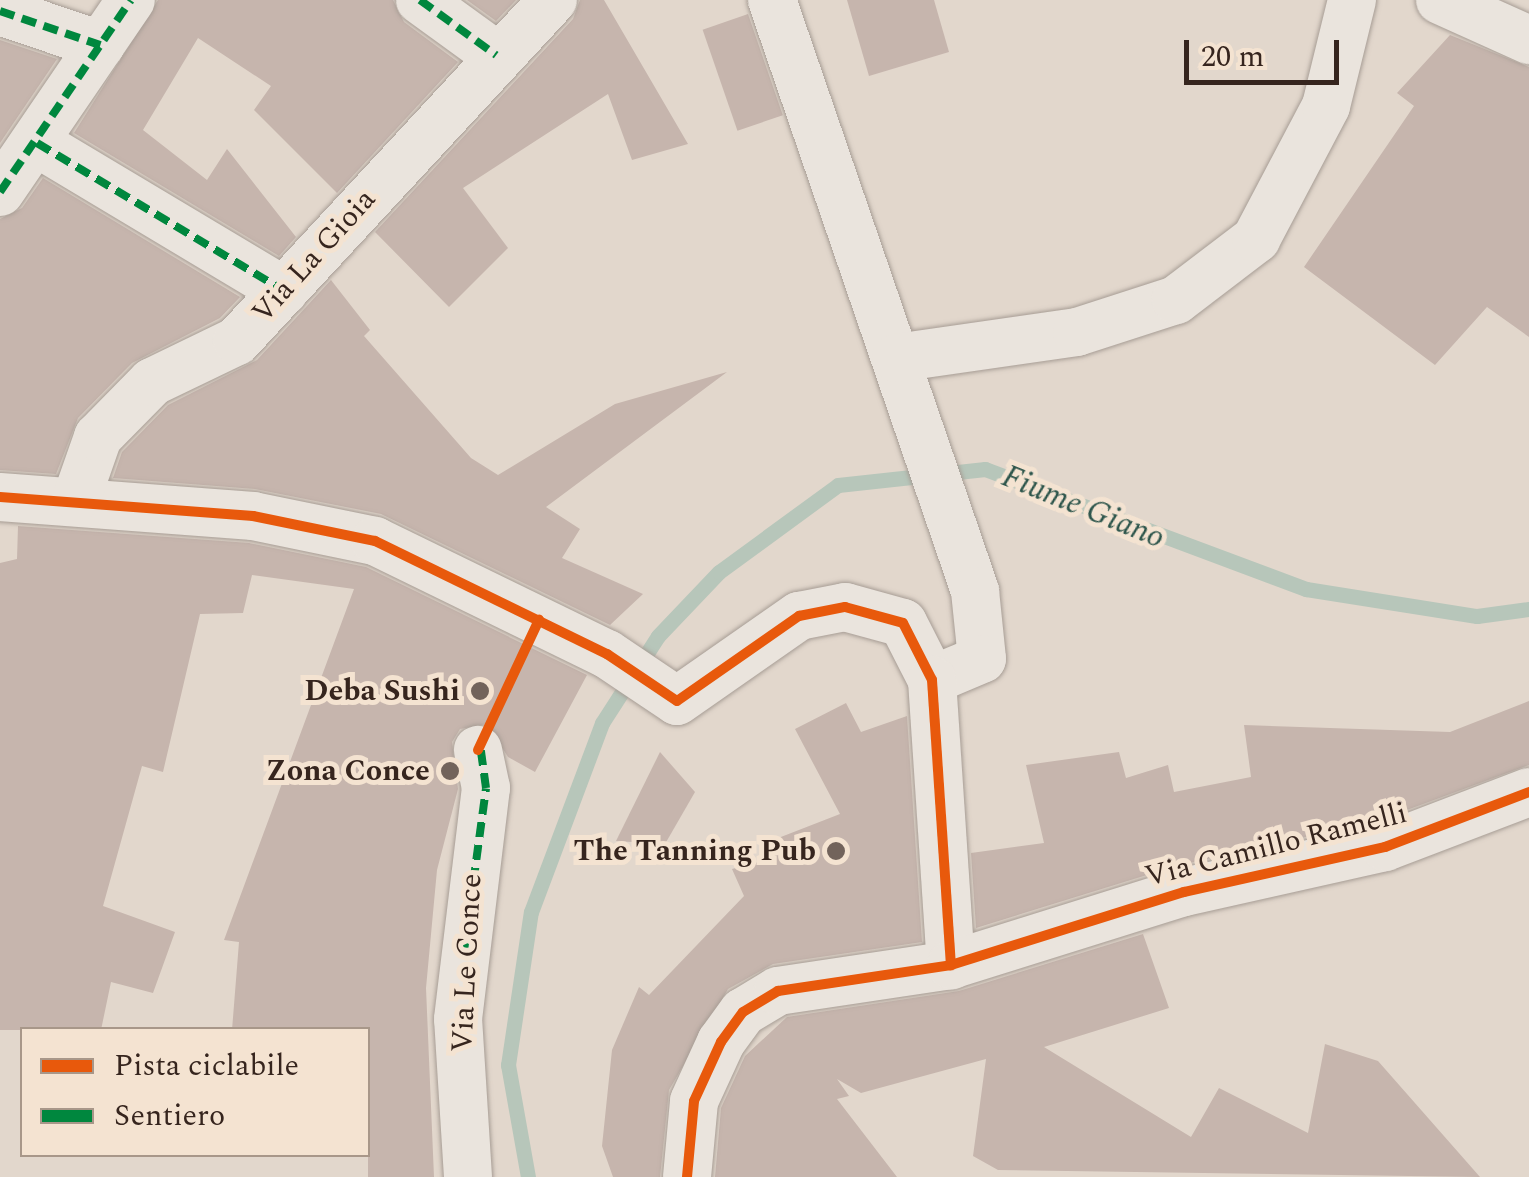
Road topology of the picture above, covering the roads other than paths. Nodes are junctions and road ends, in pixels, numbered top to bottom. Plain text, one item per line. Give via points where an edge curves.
1 (132, 0) edge
2 (420, 0) edge
3 (554, 0) edge
4 (772, 0) edge
5 (1352, 0) edge
6 (1440, 0) edge
7 (0, 11) edge
8 (1529, 40) edge
9 (100, 44) junction
10 (496, 55) junction
11 (36, 143) junction
12 (0, 192) edge
13 (284, 291) junction
14 (896, 358) junction
15 (0, 497) edge
16 (77, 497) junction
17 (932, 680) junction
18 (478, 750) dead end
19 (1529, 792) edge
20 (951, 964) junction
21 (468, 1177) edge
22 (687, 1177) edge

1 - 9 street
2 - 10 street
3 - 10 street, Via La Gioia
4 - 14 street
5 - 14 street via 1326,106 1256,239 1159,305 1077,332
6 - 8 street
7 - 9 street
9 - 11 street
10 - 13 street, Via La Gioia
11 - 12 street
11 - 13 street
13 - 16 street, Via La Gioia via 237,342 152,382 98,436
14 - 17 street via 958,543 982,659
15 - 16 street
16 - 17 street via 374,541 607,654 676,702 763,636 823,609 876,610 903,623
17 - 20 street
18 - 21 street, Via Le Conce via 486,788 458,1019
19 - 20 street, Via Camillo Ramelli via 1385,847 1184,892
20 - 22 street, Via Camillo Ramelli via 831,977 743,1012 694,1101

